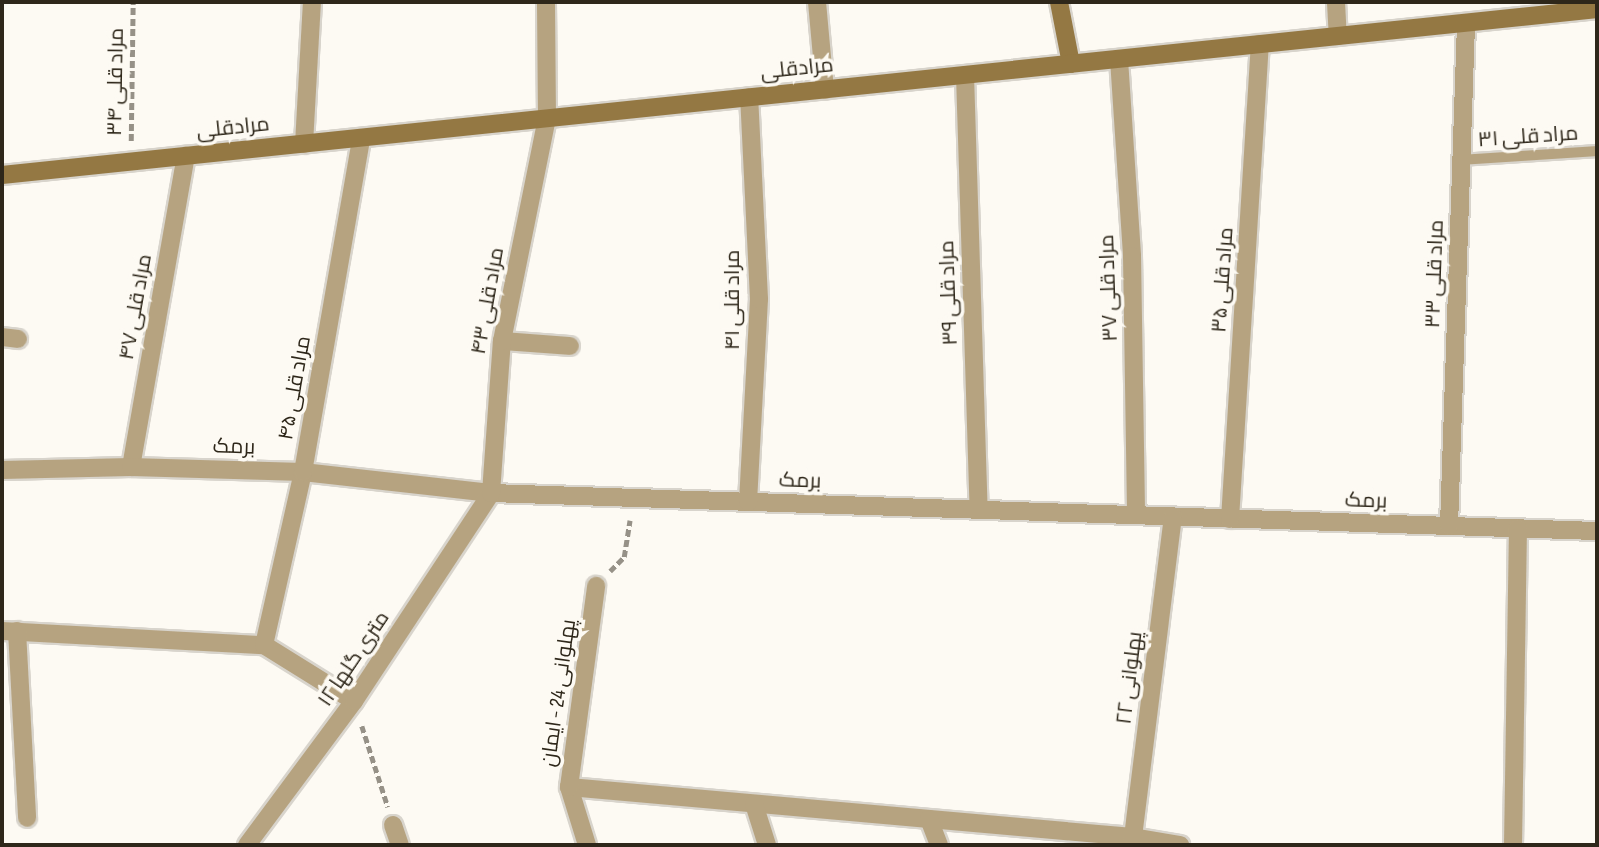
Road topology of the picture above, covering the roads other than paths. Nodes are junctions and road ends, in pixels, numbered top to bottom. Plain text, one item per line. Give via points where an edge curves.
1 (312, 2) edge
2 (546, 2) edge
3 (817, 2) edge
4 (1059, 2) edge
5 (1336, 2) edge
6 (1542, 8) edge
7 (1597, 9) edge
8 (1466, 23) junction
9 (1338, 36) junction
10 (1260, 44) junction
11 (1119, 59) junction
12 (1071, 64) junction
13 (965, 75) junction
14 (825, 89) junction
15 (748, 97) junction
16 (547, 118) junction
17 (361, 138) junction
18 (304, 144) junction
19 (1597, 151) edge
20 (186, 156) junction
21 (1461, 160) junction
22 (2, 175) edge
23 (502, 341) junction
24 (570, 346) dead end
25 (131, 467) junction
26 (2, 470) edge
27 (303, 472) junction
28 (491, 493) junction
29 (748, 502) junction
30 (979, 510) junction
31 (1136, 515) junction
32 (1173, 517) junction
33 (1230, 519) junction
34 (1449, 526) junction
35 (1518, 528) junction
36 (1597, 531) edge
37 (596, 586) road end
38 (9, 631) edge
39 (264, 645) junction
40 (354, 701) junction
41 (569, 787) junction
42 (754, 804) junction
43 (27, 818) dead end
44 (929, 819) junction
45 (393, 825) road end
46 (1133, 841) edge
47 (247, 845) edge
48 (400, 845) edge
49 (587, 845) edge
50 (767, 845) edge
51 (939, 845) edge
52 (1180, 845) edge
53 (1513, 845) edge

1 - 18 street
2 - 16 street, مراد قلی ۴۳
3 - 14 street
4 - 12 street
5 - 9 street
6 - 7 street, مرادقلی
6 - 8 street, مرادقلی
8 - 9 street, مرادقلی
8 - 21 street, مراد قلی ۳۳
9 - 10 street, مرادقلی
10 - 11 street, مرادقلی
10 - 33 street, مراد قلی ۳۵
11 - 12 street, مرادقلی
11 - 31 street, مراد قلی ۳۷ via 1132,256
12 - 13 street, مرادقلی
13 - 14 street, مرادقلی
13 - 30 street, مراد قلی ۳۹
14 - 15 street, مرادقلی
15 - 16 street, مرادقلی
15 - 29 street, مراد قلی ۴۱ via 759,299
16 - 17 street, مرادقلی
16 - 23 street, مراد قلی ۴۳
17 - 18 street, مرادقلی
17 - 27 street, مراد قلی ۴۵
18 - 20 street, مرادقلی
19 - 21 lane, مراد قلی ۳۱
20 - 22 street, مرادقلی
20 - 25 street, مراد قلی ۴۷
21 - 34 street, مراد قلی ۳۳
23 - 24 street
23 - 28 street, مراد قلی ۴۳
25 - 26 street, برمک
25 - 27 street, برمک
27 - 28 street, برمک
27 - 39 street, مراد قلی ۴۵
28 - 29 street, برمک
28 - 40 street, ۱۲ متری گلها
29 - 30 street, برمک
30 - 31 street, برمک
31 - 32 street, برمک
32 - 33 street, برمک
32 - 46 street, پهلوانی ۲۲
33 - 34 street, برمک
34 - 35 street, برمک
35 - 36 street, برمک
35 - 53 street
37 - 41 street, پهلوانی 24 - ایمان
38 - 39 street
38 - 43 street
39 - 40 street
40 - 47 street, ۱۲ متری گلها
41 - 42 street
41 - 49 street, پهلوانی 24 - ایمان
42 - 44 street
42 - 50 street
44 - 46 street
44 - 51 street
45 - 48 street
46 - 52 street

